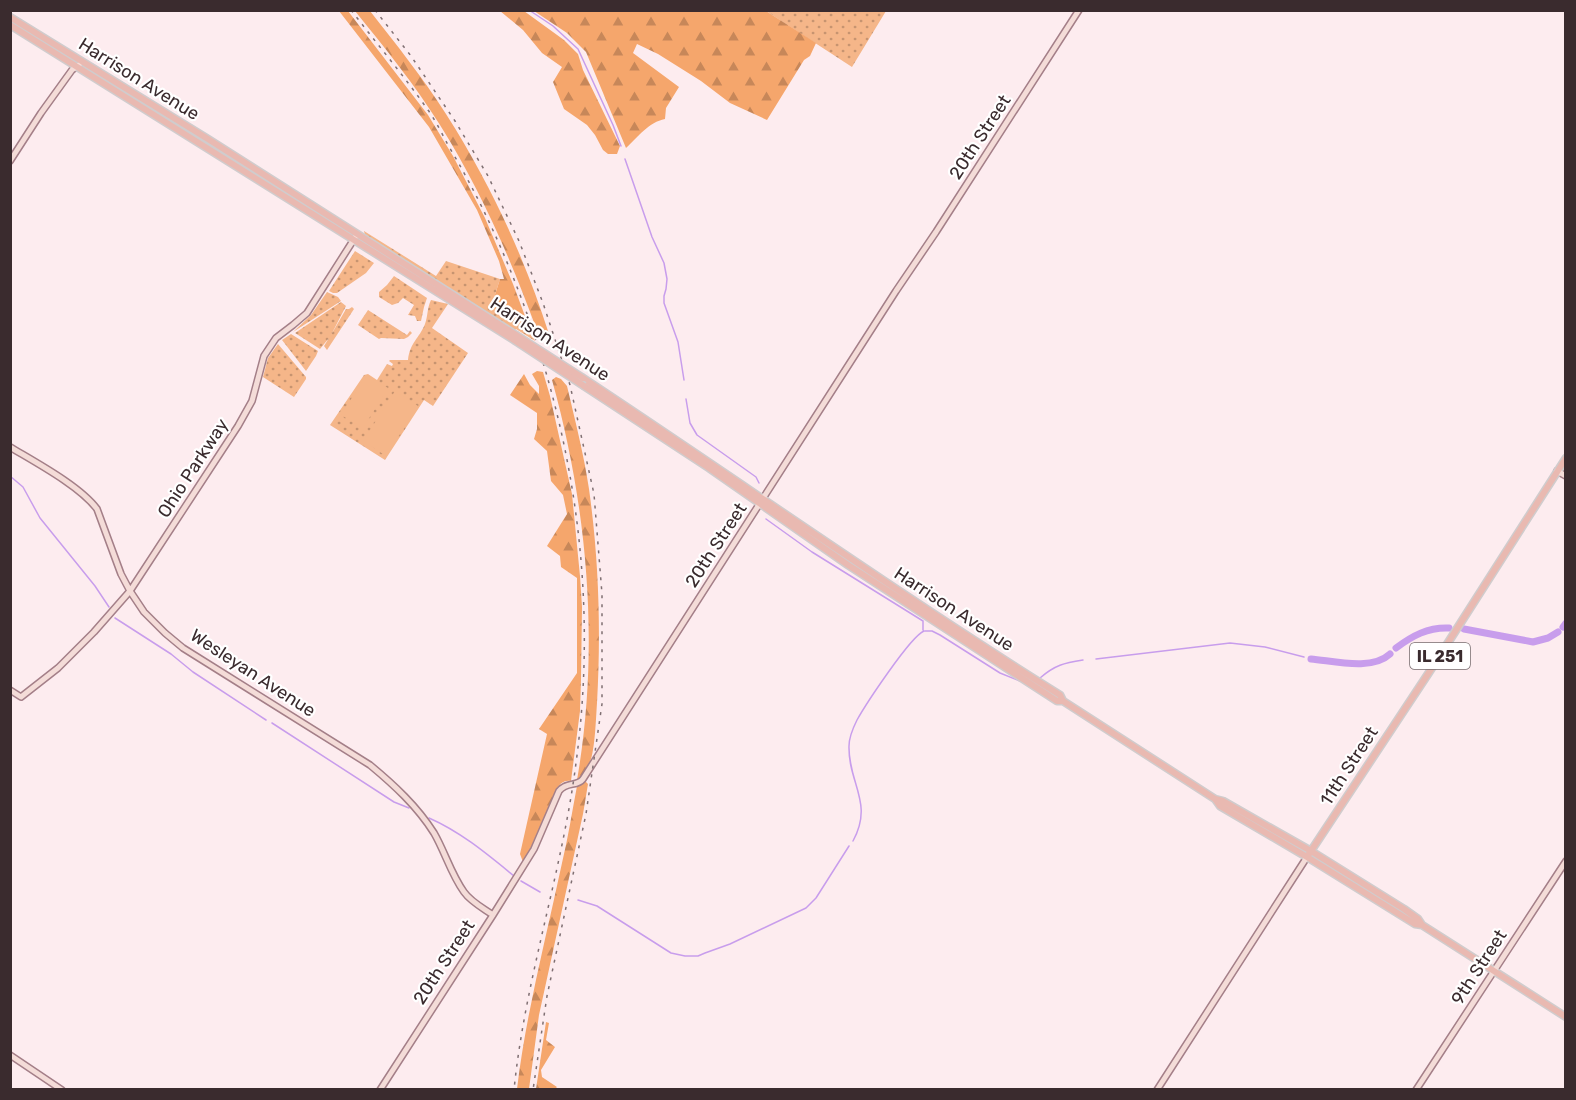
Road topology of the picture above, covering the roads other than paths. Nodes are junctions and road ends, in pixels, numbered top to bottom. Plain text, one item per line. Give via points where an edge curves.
1 (1079, 10) edge
2 (10, 18) edge
3 (10, 25) edge
4 (79, 64) junction
5 (10, 161) edge
6 (356, 236) junction
7 (515, 338) junction
8 (10, 447) edge
9 (1566, 458) edge
10 (1557, 471) junction
11 (1566, 476) edge
12 (762, 501) junction
13 (130, 591) junction
14 (10, 690) edge
15 (1309, 854) junction
16 (1566, 861) edge
17 (493, 915) junction
18 (1494, 972) junction
19 (1566, 1017) edge
20 (10, 1055) edge
21 (62, 1089) edge
22 (380, 1089) edge
23 (1157, 1089) edge
24 (1416, 1089) edge

1 - 12 street, 20th Street
2 - 4 main road, Harrison Avenue
3 - 4 main road, Harrison Avenue
4 - 5 street
4 - 6 main road, Harrison Avenue
6 - 7 main road, Harrison Avenue
6 - 13 street, Ohio Parkway via 306,313 276,339 264,356 252,401 238,426
7 - 12 main road, Harrison Avenue, bridge
7 - 12 main road, Harrison Avenue, bridge via 583,378
8 - 13 street, Wesleyan Avenue via 91,500
9 - 10 main road, 11th Street / IL 251
10 - 11 street
10 - 15 main road, 11th Street / IL 251
12 - 15 main road, Harrison Avenue via 1060,695 1063,701
12 - 17 street, 20th Street via 581,782 559,791 534,849
13 - 14 street, Ohio Parkway via 58,668 21,697
13 - 17 street, Wesleyan Avenue via 144,612 183,648 370,765 392,784 417,809 434,834 465,894
15 - 18 main road, Harrison Avenue via 1404,909
15 - 23 street, 11th Street
16 - 18 street, 9th Street
17 - 22 street, 20th Street
18 - 19 main road, Harrison Avenue
18 - 24 street, 9th Street
20 - 21 street

